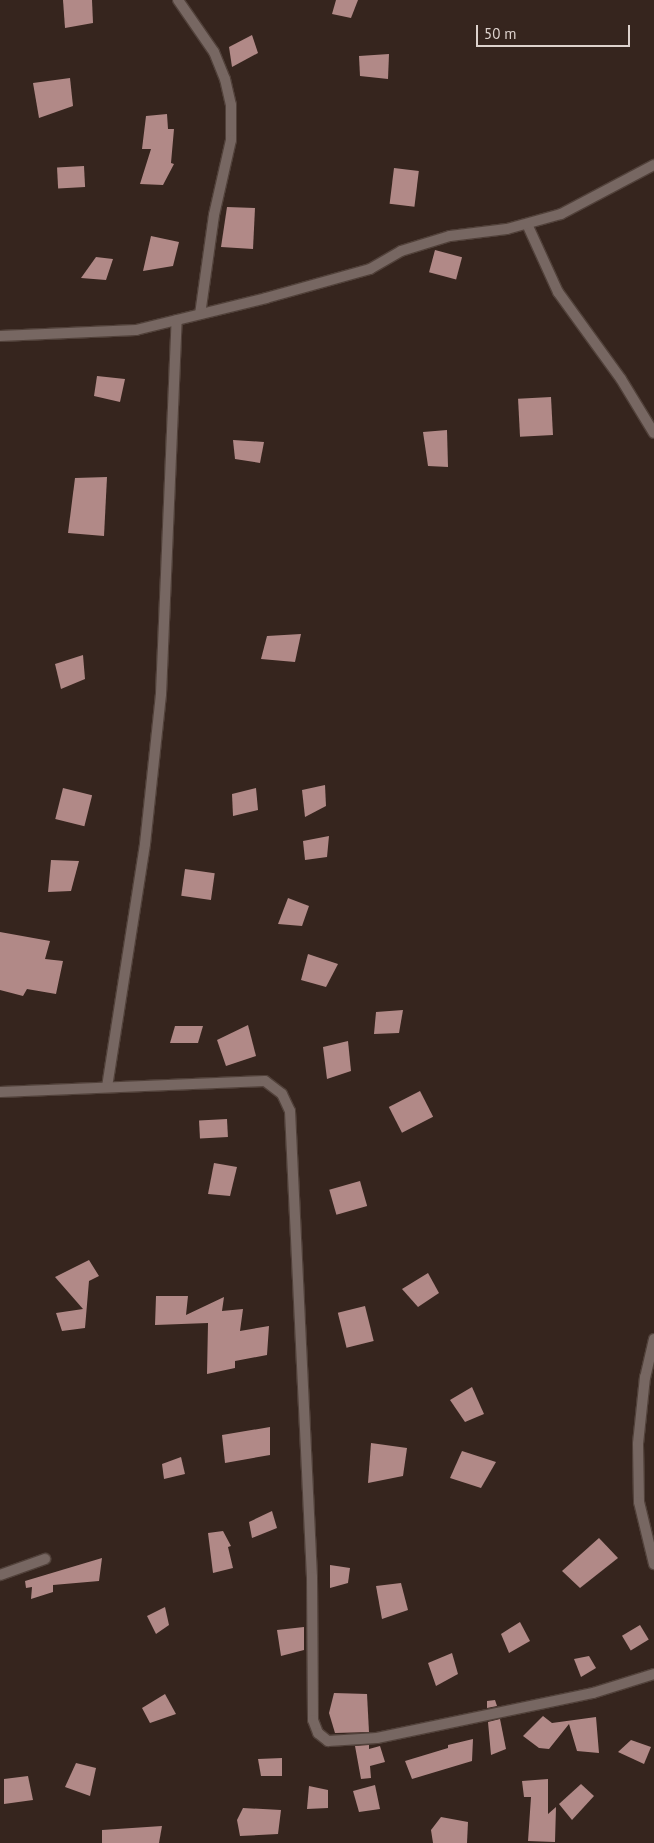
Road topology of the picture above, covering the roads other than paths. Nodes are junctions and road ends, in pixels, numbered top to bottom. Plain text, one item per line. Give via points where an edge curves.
1 (178, 0) edge
2 (654, 166) edge
3 (527, 224) junction
4 (200, 314) junction
5 (177, 320) junction
6 (0, 336) edge
7 (654, 433) edge
8 (107, 1087) junction
9 (0, 1092) edge
10 (654, 1339) edge
11 (45, 1559) dead end
12 (654, 1564) edge
13 (0, 1576) edge
14 (654, 1674) edge

1 - 4 street via 214,52 232,105 231,140 214,215
2 - 3 street via 561,214
3 - 4 street via 507,230 450,236 401,250 370,269
3 - 7 street via 558,292 621,379
4 - 5 street
5 - 6 street via 136,330
5 - 8 street via 162,694 145,844
8 - 9 street
8 - 14 street via 265,1081 282,1094 290,1111 312,1577 313,1720 318,1733 328,1741 377,1738 593,1693
10 - 12 street via 645,1377 638,1444 639,1502
11 - 13 street

